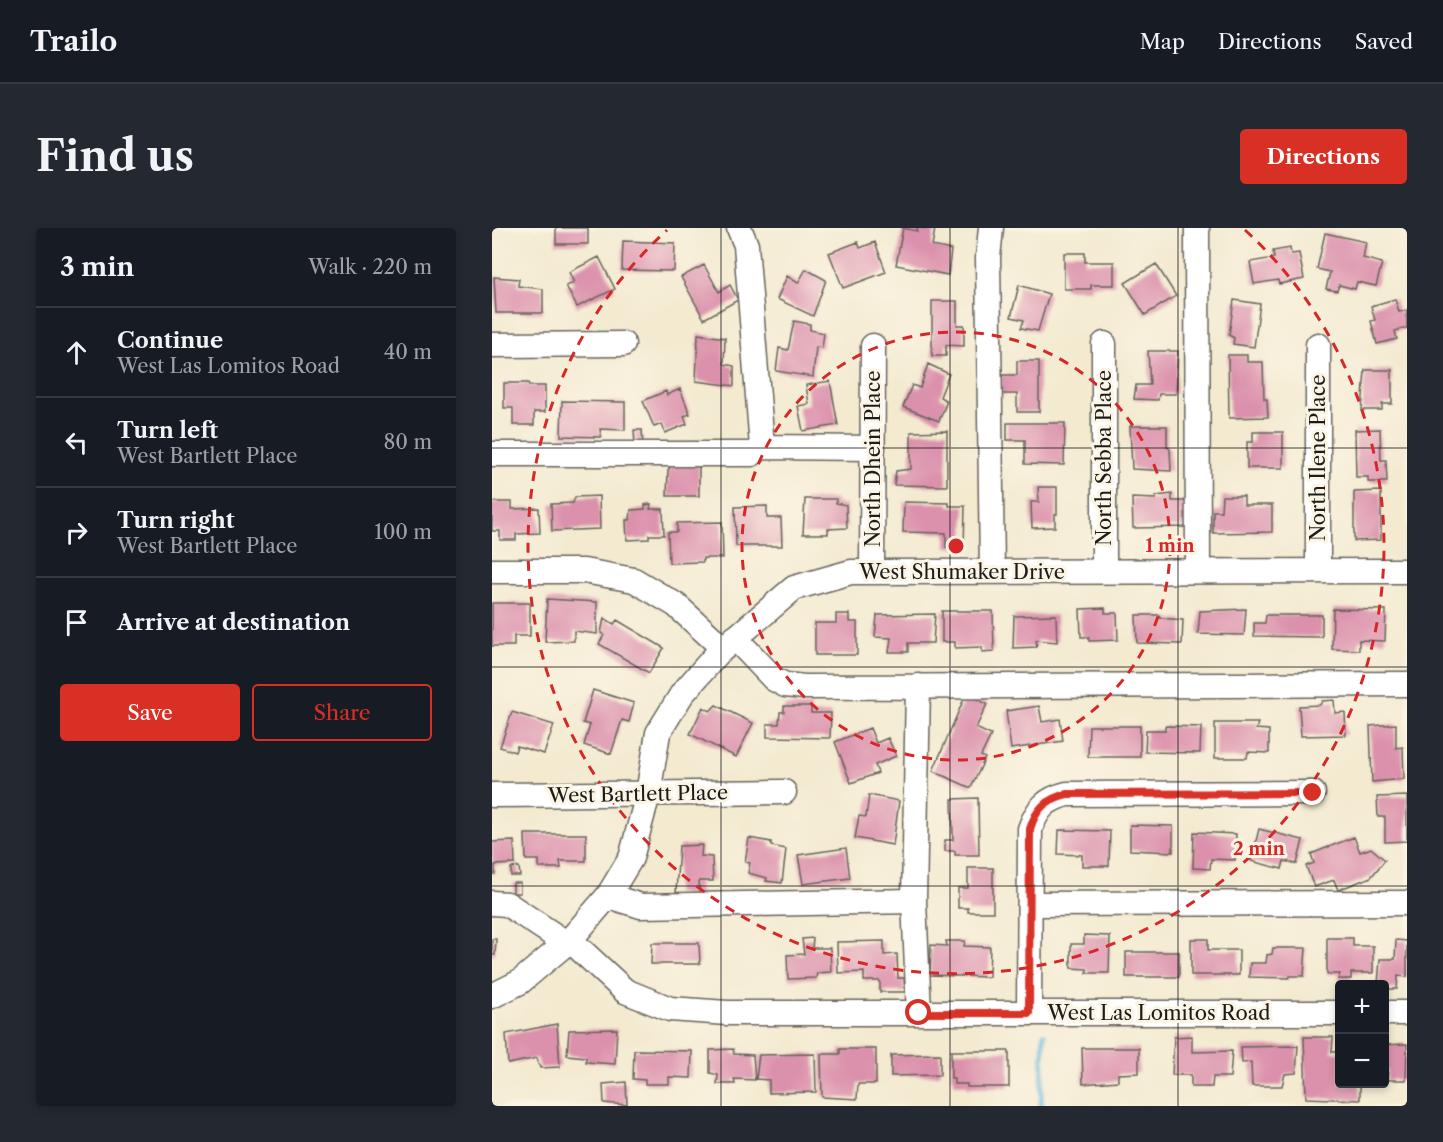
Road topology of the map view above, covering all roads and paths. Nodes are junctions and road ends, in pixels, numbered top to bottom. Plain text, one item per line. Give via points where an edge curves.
1 (739, 228) edge
2 (991, 228) edge
3 (1197, 228) edge
4 (623, 344) dead end
5 (1104, 344) dead end
6 (492, 345) edge
7 (1318, 345) dead end
8 (873, 346) dead end
9 (762, 447) junction
10 (873, 448) junction
11 (492, 454) edge
12 (492, 571) edge
13 (1104, 571) junction
14 (1198, 571) junction
15 (1318, 571) junction
16 (1407, 571) edge
17 (872, 572) junction
18 (992, 572) junction
19 (729, 643) junction
20 (1407, 684) edge
21 (918, 686) junction
22 (784, 792) dead end
23 (1313, 793) dead end
24 (648, 794) junction
25 (492, 795) edge
26 (608, 896) junction
27 (914, 901) junction
28 (492, 903) edge
29 (1407, 903) edge
30 (1030, 904) junction
31 (568, 942) junction
32 (492, 996) edge
33 (919, 1013) junction
34 (1029, 1013) junction
35 (1335, 1013) edge
36 (1389, 1013) edge
37 (1407, 1013) edge

1 - 9 street via 746,244
2 - 18 street via 988,257
3 - 14 street
4 - 6 street
5 - 13 street, North Sebba Place
7 - 15 street, North Ilene Place
8 - 10 street, North Dhein Place
9 - 10 street
9 - 11 street via 752,454
10 - 17 street, North Dhein Place
12 - 19 street via 584,571 634,580
13 - 14 street, West Shumaker Drive
13 - 18 street, West Shumaker Drive
14 - 15 street, West Shumaker Drive
15 - 16 street, West Shumaker Drive
17 - 18 street, West Shumaker Drive
17 - 19 street, West Shumaker Drive via 851,572 794,588
19 - 21 street via 785,685
19 - 24 street, West Shumaker Drive via 682,694 658,733
20 - 21 street
21 - 27 street
22 - 24 street, West Bartlett Place
23 - 30 street via 1067,794 1033,803
24 - 25 street, West Bartlett Place
24 - 26 street, West Shumaker Drive via 631,858
26 - 27 street via 642,906
26 - 31 street, West Shumaker Drive
27 - 33 street
28 - 31 street, West Las Lomitos Road via 507,904
29 - 30 street
30 - 34 street
31 - 32 street, West Shumaker Drive via 519,982
31 - 33 street, West Las Lomitos Road via 625,991 670,1009 727,1013
33 - 34 street, West Las Lomitos Road
34 - 35 street, West Las Lomitos Road
36 - 37 street

